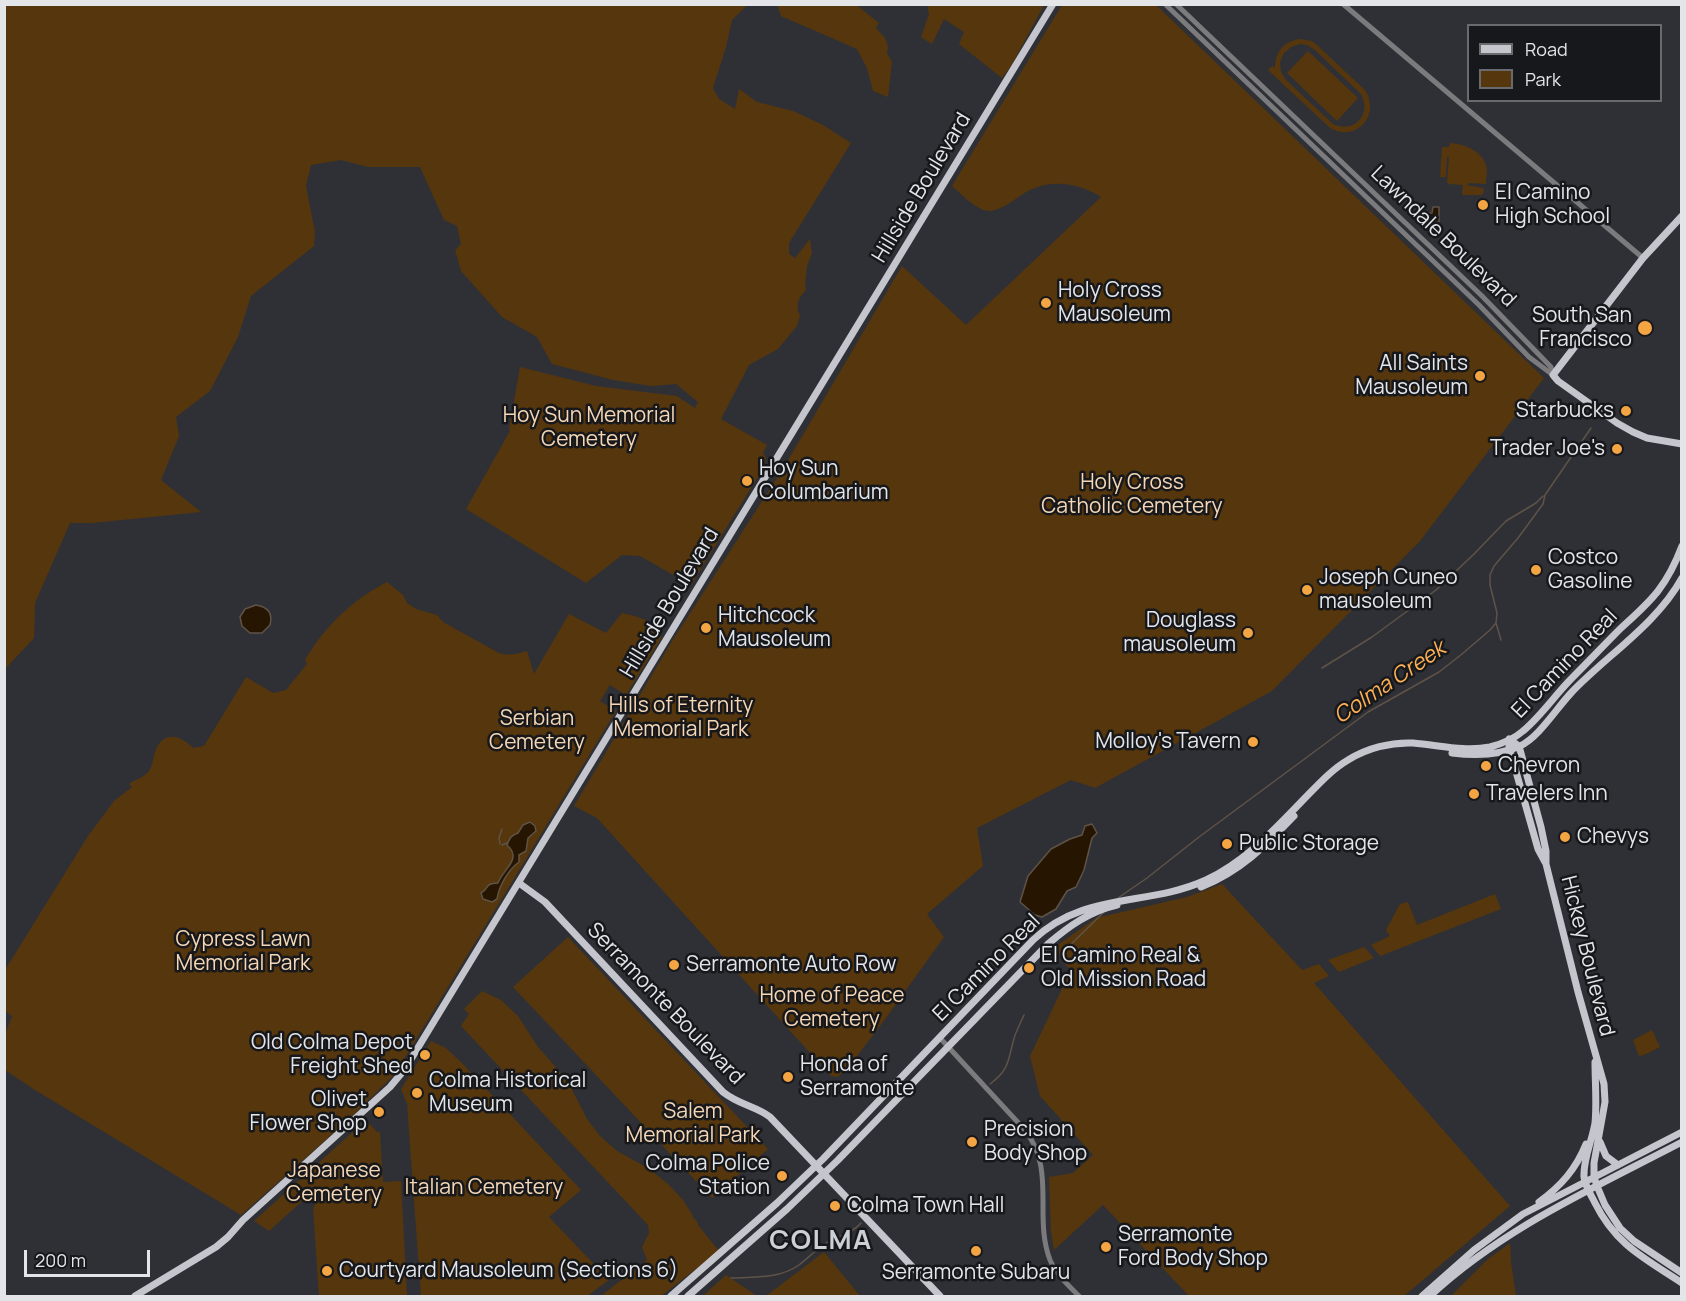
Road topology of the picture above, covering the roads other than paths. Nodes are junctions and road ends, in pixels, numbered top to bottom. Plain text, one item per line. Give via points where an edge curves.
1 (1053, 4) edge
2 (1165, 4) edge
3 (1176, 4) edge
4 (1343, 4) edge
5 (1682, 216) edge
6 (1643, 258) junction
7 (1553, 375) junction
8 (1682, 444) edge
9 (1682, 546) edge
10 (1682, 578) edge
11 (1509, 739) junction
12 (1519, 746) junction
13 (1509, 750) junction
14 (1546, 864) junction
15 (519, 883) junction
16 (940, 1038) junction
17 (948, 1046) junction
18 (1595, 1056) junction
19 (1594, 1125) junction
20 (1682, 1132) edge
21 (1599, 1138) junction
22 (1682, 1142) edge
23 (1618, 1165) junction
24 (816, 1166) junction
25 (824, 1174) junction
26 (1594, 1177) junction
27 (1612, 1178) junction
28 (1585, 1182) junction
29 (1597, 1186) junction
30 (1589, 1190) junction
31 (1577, 1197) junction
32 (1604, 1202) junction
33 (1596, 1205) junction
34 (1522, 1214) junction
35 (1682, 1273) edge
36 (1682, 1283) edge
37 (135, 1296) edge
38 (671, 1296) edge
39 (688, 1296) edge
40 (940, 1296) edge
41 (1079, 1296) edge
42 (1422, 1296) edge
43 (1430, 1296) edge

1 - 15 main road, Hillside Boulevard
2 - 7 street, Lawndale Boulevard via 1525,353
3 - 7 street, Lawndale Boulevard via 1482,296 1551,367
4 - 6 street
5 - 6 main road
6 - 7 main road
7 - 8 main road via 1629,430 1647,438
9 - 11 main road, El Camino Real via 1664,582 1645,606 1529,726
10 - 12 main road, El Camino Real via 1654,615
11 - 12 main road
11 - 13 main road, Hickey Boulevard
11 - 16 main road, El Camino Real via 1494,746 1460,749 1396,744 1354,756 1332,771 1256,846 1220,873 1175,891 1095,906 1046,929
12 - 13 main road, El Camino Real
12 - 14 main road, Hickey Boulevard
13 - 14 main road, Hickey Boulevard
13 - 17 main road, El Camino Real via 1476,755 1397,748 1356,760 1335,775 1260,851 1232,872 1186,892 1104,909 1069,927
14 - 18 main road, Hickey Boulevard
15 - 24 main road, Serramonte Boulevard via 545,902 723,1092 767,1114
15 - 37 main road, Hillside Boulevard via 405,1069 390,1087 222,1243
16 - 17 street
16 - 24 main road, El Camino Real
17 - 25 main road, El Camino Real
17 - 41 street via 1035,1144 1043,1172 1047,1251 1054,1267
18 - 19 main road, Hickey Boulevard
18 - 21 main road, Hickey Boulevard via 1605,1093
19 - 28 main road, Hickey Boulevard
19 - 34 main road via 1569,1175
20 - 23 main road
21 - 23 main road via 1606,1156
21 - 26 main road, Hickey Boulevard
22 - 27 main road
23 - 26 main road
24 - 25 main road, Serramonte Boulevard
24 - 38 main road, El Camino Real
25 - 39 main road, El Camino Real
25 - 40 main road, Serramonte Boulevard
26 - 28 main road
26 - 29 main road, Hickey Boulevard
27 - 29 main road
27 - 32 main road via 1604,1190
28 - 30 main road
28 - 34 main road
29 - 30 main road
29 - 32 main road, Hickey Boulevard
30 - 31 main road
30 - 33 main road
31 - 33 main road
31 - 43 main road via 1496,1244
32 - 35 main road, Hickey Boulevard via 1626,1234
33 - 36 main road via 1623,1243
34 - 42 main road

